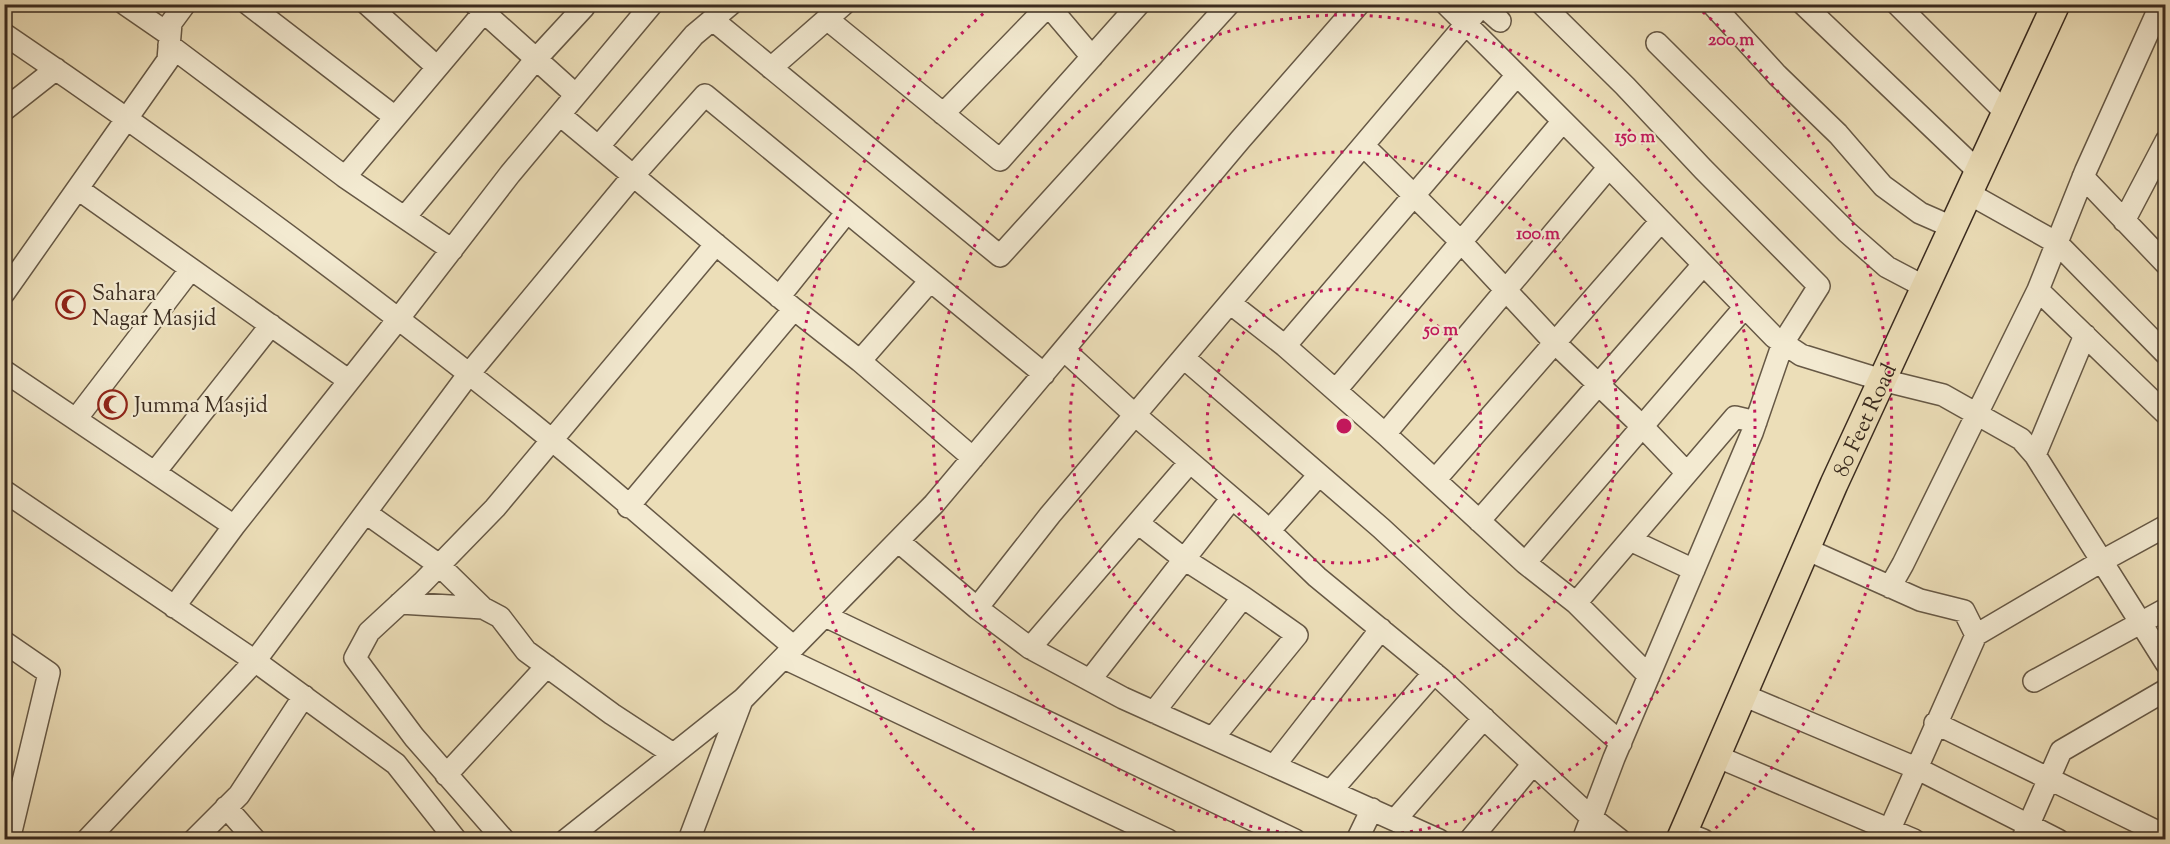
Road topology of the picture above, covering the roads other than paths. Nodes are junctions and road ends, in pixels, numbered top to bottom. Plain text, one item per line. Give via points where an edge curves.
1 (125, 4) edge
2 (185, 4) edge
3 (248, 4) edge
4 (366, 4) edge
5 (581, 4) edge
6 (652, 4) edge
7 (731, 4) edge
8 (844, 4) edge
9 (1229, 4) edge
10 (1359, 4) edge
11 (1446, 4) edge
12 (1542, 4) edge
13 (1712, 4) edge
14 (1803, 4) edge
15 (1897, 4) edge
16 (2056, 4) edge
17 (2161, 4) edge
18 (1047, 5) edge
19 (1139, 5) edge
20 (480, 8) edge
21 (827, 19) junction
22 (713, 20) junction
23 (1500, 21) dead end
24 (1465, 24) junction
25 (4, 34) edge
26 (169, 40) junction
27 (1657, 43) dead end
28 (1092, 57) junction
29 (536, 59) junction
30 (437, 68) junction
31 (771, 68) junction
32 (56, 69) junction
33 (1517, 75) junction
34 (576, 95) junction
35 (4, 110) edge
36 (2006, 111) junction
37 (943, 114) junction
38 (560, 115) junction
39 (128, 117) junction
40 (395, 117) junction
41 (1563, 121) junction
42 (2166, 141) edge
43 (599, 146) junction
44 (1364, 146) junction
45 (1608, 167) junction
46 (633, 176) junction
47 (345, 177) junction
48 (2083, 177) junction
49 (1973, 182) junction
50 (78, 189) junction
51 (1413, 195) junction
52 (847, 212) junction
53 (405, 217) junction
54 (1661, 221) junction
55 (2124, 221) junction
56 (1952, 227) junction
57 (1461, 242) junction
58 (2057, 243) junction
59 (716, 244) junction
60 (452, 250) junction
61 (2166, 264) edge
62 (1702, 265) junction
63 (191, 269) junction
64 (930, 281) junction
65 (1925, 287) junction
66 (1506, 290) junction
67 (2038, 290) junction
68 (4, 293) edge
69 (787, 303) junction
70 (1230, 303) junction
71 (1744, 308) junction
72 (399, 318) junction
73 (271, 325) junction
74 (2085, 336) junction
75 (1555, 343) junction
76 (1783, 343) junction
77 (1285, 346) junction
78 (1064, 350) junction
79 (2166, 354) edge
80 (1184, 358) junction
81 (861, 361) junction
82 (4, 371) edge
83 (1044, 374) junction
84 (468, 375) junction
85 (348, 380) junction
86 (1882, 380) junction
87 (1598, 386) junction
88 (1336, 390) junction
89 (2166, 414) edge
90 (1135, 415) junction
91 (1978, 415) junction
92 (76, 419) junction
93 (1756, 422) junction
94 (1642, 426) junction
95 (1385, 434) junction
96 (551, 441) junction
97 (2035, 455) junction
98 (973, 458) junction
99 (1191, 462) junction
100 (154, 472) junction
101 (1687, 474) junction
102 (1319, 475) junction
103 (1435, 480) junction
104 (4, 491) edge
105 (1232, 498) junction
106 (628, 507) junction
107 (366, 513) junction
108 (1479, 521) junction
109 (1138, 523) junction
110 (234, 526) junction
111 (2166, 526) edge
112 (1269, 531) junction
113 (1630, 540) junction
114 (898, 541) junction
115 (1806, 549) junction
116 (1184, 559) junction
117 (2102, 561) junction
118 (1525, 563) junction
119 (439, 566) junction
120 (1694, 570) junction
121 (1890, 587) junction
122 (1243, 597) junction
123 (400, 603) junction
124 (1576, 603) junction
125 (174, 607) junction
126 (483, 608) junction
127 (976, 608) junction
128 (2166, 609) edge
129 (825, 616) junction
130 (2141, 623) junction
131 (1381, 629) junction
132 (1976, 635) junction
133 (4, 642) edge
134 (1030, 648) junction
135 (789, 652) junction
136 (255, 661) junction
137 (2166, 663) edge
138 (548, 666) junction
139 (1434, 673) junction
140 (1649, 676) junction
141 (1090, 680) junction
142 (2034, 681) dead end
143 (2166, 690) edge
144 (1743, 695) junction
145 (304, 696) junction
146 (743, 699) junction
147 (1154, 712) junction
148 (1484, 718) junction
149 (1935, 723) junction
150 (1213, 738) junction
151 (1621, 743) junction
152 (673, 754) junction
153 (1716, 756) junction
154 (1533, 764) junction
155 (1274, 766) junction
156 (1916, 768) junction
157 (446, 775) junction
158 (2049, 779) junction
159 (1331, 791) junction
160 (12, 796) edge
161 (226, 807) junction
162 (1372, 809) junction
163 (1592, 818) junction
164 (1395, 820) junction
165 (2025, 832) edge
166 (1888, 834) edge
167 (446, 836) edge
168 (1689, 837) edge
169 (2165, 838) edge
170 (9, 840) edge
171 (87, 840) edge
172 (194, 840) edge
173 (255, 840) edge
174 (504, 840) edge
175 (566, 840) edge
176 (689, 840) edge
177 (1168, 840) edge
178 (1295, 840) edge
179 (1357, 840) edge
180 (1439, 840) edge
181 (1470, 840) edge
182 (1583, 840) edge
183 (1620, 840) edge
184 (1914, 840) edge
185 (2058, 840) edge

1 - 26 street
2 - 26 street via 171,23
3 - 40 street
4 - 30 street
5 - 29 street via 584,7
6 - 34 street
7 - 22 street
8 - 21 street
9 - 31 street via 1000,256
10 - 78 street
11 - 24 street
12 - 76 street via 1819,286
13 - 56 street via 1776,75 1838,134 1882,186 1920,213
14 - 49 street
15 - 36 street
16 - 36 main road, 80 Feet Road
17 - 48 street
18 - 28 street
18 - 37 street
19 - 28 street
20 - 29 street
20 - 30 street
21 - 31 street
21 - 37 street
22 - 31 street
22 - 43 street via 694,35
23 - 24 street via 1482,5
24 - 33 street
24 - 44 street
25 - 32 street
26 - 39 street via 168,60
26 - 47 street
27 - 65 street via 1847,232 1887,267
28 - 37 street via 1000,160
29 - 34 street
29 - 53 street
30 - 40 street
32 - 35 street
32 - 39 street
33 - 41 street
33 - 51 street
34 - 38 street
36 - 49 main road, 80 Feet Road
38 - 43 street
38 - 60 street
39 - 50 street
39 - 72 street
40 - 47 street
41 - 45 street
41 - 57 street
42 - 55 street
43 - 46 street
44 - 51 street
44 - 70 street
45 - 54 street
45 - 66 street
46 - 52 street via 705,95
46 - 59 street
46 - 84 street
47 - 53 street
48 - 55 street
48 - 58 street
49 - 56 main road, 80 Feet Road
49 - 58 street
50 - 63 street
50 - 68 street
51 - 57 street
51 - 77 street
52 - 64 street
52 - 69 street
53 - 60 street
54 - 62 street
54 - 75 street
55 - 61 street
56 - 65 main road, 80 Feet Road
57 - 66 street
57 - 88 street
58 - 67 street
58 - 79 street
59 - 69 street
59 - 96 street
60 - 72 street
62 - 71 street
62 - 87 street
63 - 73 street
63 - 92 street
64 - 81 street
64 - 83 street
65 - 86 main road, 80 Feet Road
66 - 75 street
66 - 95 street
67 - 74 street
67 - 91 street
69 - 81 street
69 - 106 street
70 - 77 street
70 - 80 street
71 - 76 street
71 - 94 street
72 - 84 street
72 - 85 street
73 - 85 street
73 - 100 street
74 - 89 street
74 - 97 street
75 - 87 street
75 - 103 street
76 - 86 street via 1801,355
76 - 93 street
77 - 88 street
78 - 83 street
78 - 90 street
80 - 90 street
80 - 102 street
81 - 98 street
82 - 92 street
83 - 98 street
84 - 96 street
84 - 107 street
85 - 110 street
86 - 91 street via 1943,395
86 - 115 main road, 80 Feet Road
87 - 94 street
87 - 108 street
88 - 95 street
90 - 99 street
90 - 127 street
91 - 97 street via 2021,439
91 - 121 street
92 - 100 street
93 - 101 street via 1735,417
93 - 120 street
94 - 101 street
94 - 118 street
95 - 103 street
96 - 106 street
96 - 119 street via 495,508
97 - 117 street
98 - 114 street
99 - 105 street
99 - 109 street
100 - 110 street
101 - 113 street
102 - 112 street
102 - 151 street
103 - 108 street
104 - 125 street
105 - 112 street
105 - 116 street
106 - 135 street
107 - 119 street
107 - 136 street
108 - 118 street
109 - 116 street
109 - 134 street
110 - 125 street
111 - 117 street
112 - 131 street
113 - 120 street
113 - 124 street
114 - 127 street
114 - 129 street
115 - 121 street
115 - 144 main road, 80 Feet Road
116 - 122 street
116 - 141 street
117 - 130 street
117 - 132 street
118 - 124 street
119 - 123 street
119 - 126 street
120 - 140 street
121 - 132 street via 1920,600 1964,611
122 - 147 street
122 - 150 street via 1297,635
123 - 126 street
123 - 157 street via 369,632 355,658
124 - 140 street
125 - 136 street
126 - 138 street via 500,617 526,651
127 - 134 street
128 - 130 street
129 - 135 street
129 - 178 street
130 - 137 street
130 - 142 street
131 - 139 street
131 - 155 street
132 - 149 street
133 - 160 street via 49,673
134 - 141 street
135 - 146 street
135 - 177 street
136 - 145 street
136 - 171 street
138 - 152 street
138 - 157 street
139 - 148 street
139 - 159 street
140 - 151 street
141 - 147 street
143 - 158 street via 2061,751
144 - 153 main road, 80 Feet Road
144 - 156 street
145 - 161 street via 239,795
145 - 167 street via 396,764
146 - 152 street
146 - 176 street
147 - 150 street
148 - 154 street
148 - 164 street
149 - 156 street
149 - 158 street
150 - 155 street
151 - 163 street
152 - 175 street
153 - 166 street
153 - 168 main road, 80 Feet Road
154 - 163 street
154 - 181 street
155 - 159 street
156 - 165 street
156 - 166 street
157 - 174 street
158 - 165 street
158 - 169 street
159 - 162 street
160 - 170 street
161 - 172 street
161 - 173 street
162 - 164 street
162 - 179 street
163 - 182 street
163 - 183 street
164 - 180 street
165 - 185 street
166 - 184 street

